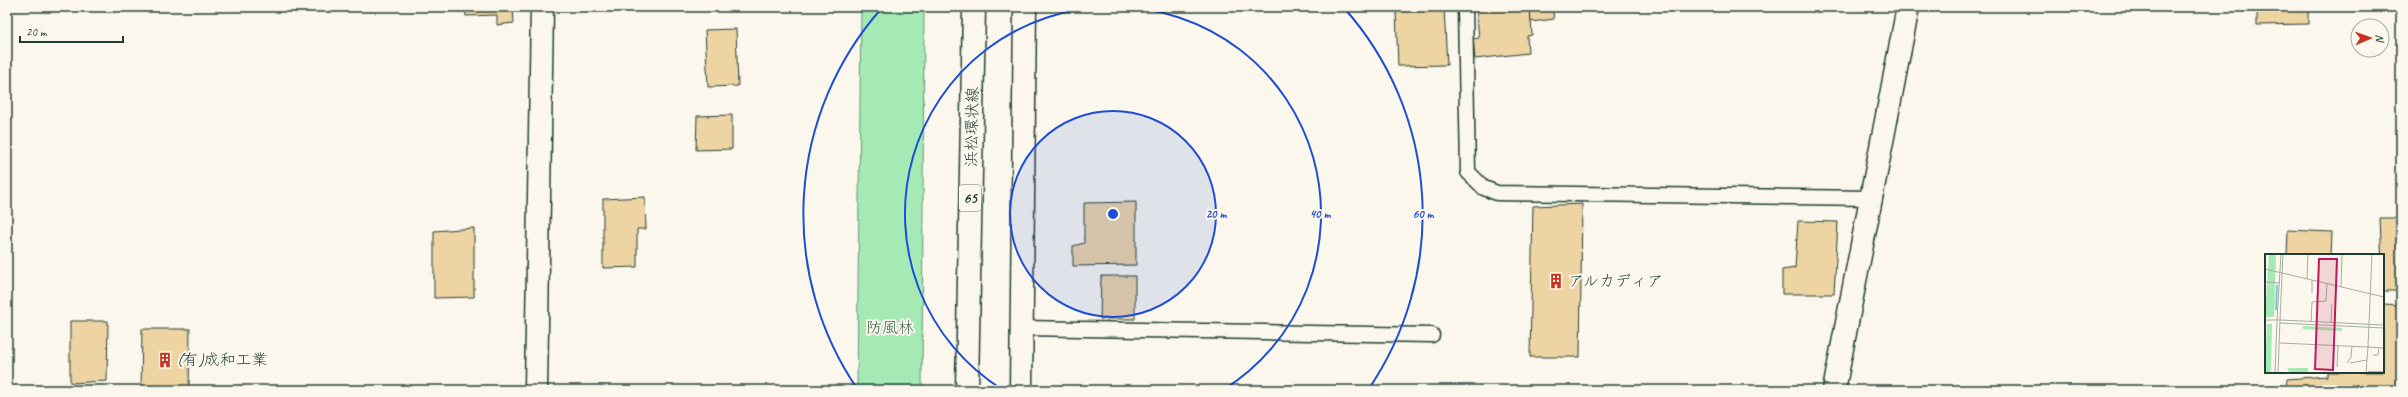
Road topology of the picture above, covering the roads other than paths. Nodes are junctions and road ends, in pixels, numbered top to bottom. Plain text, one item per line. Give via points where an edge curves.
1 (542, 7) edge
2 (974, 7) edge
3 (1025, 7) edge
4 (1465, 7) edge
5 (1908, 7) edge
6 (1872, 198) junction
7 (1021, 328) junction
8 (1432, 335) dead end
9 (536, 390) edge
10 (967, 390) edge
11 (1020, 390) edge
12 (1834, 390) edge

1 - 9 street
2 - 10 street, 浜松環状線 / 65
3 - 7 street
4 - 6 lane via 1468,172 1484,188 1497,193
5 - 6 street
6 - 12 street
7 - 8 lane
7 - 11 street

